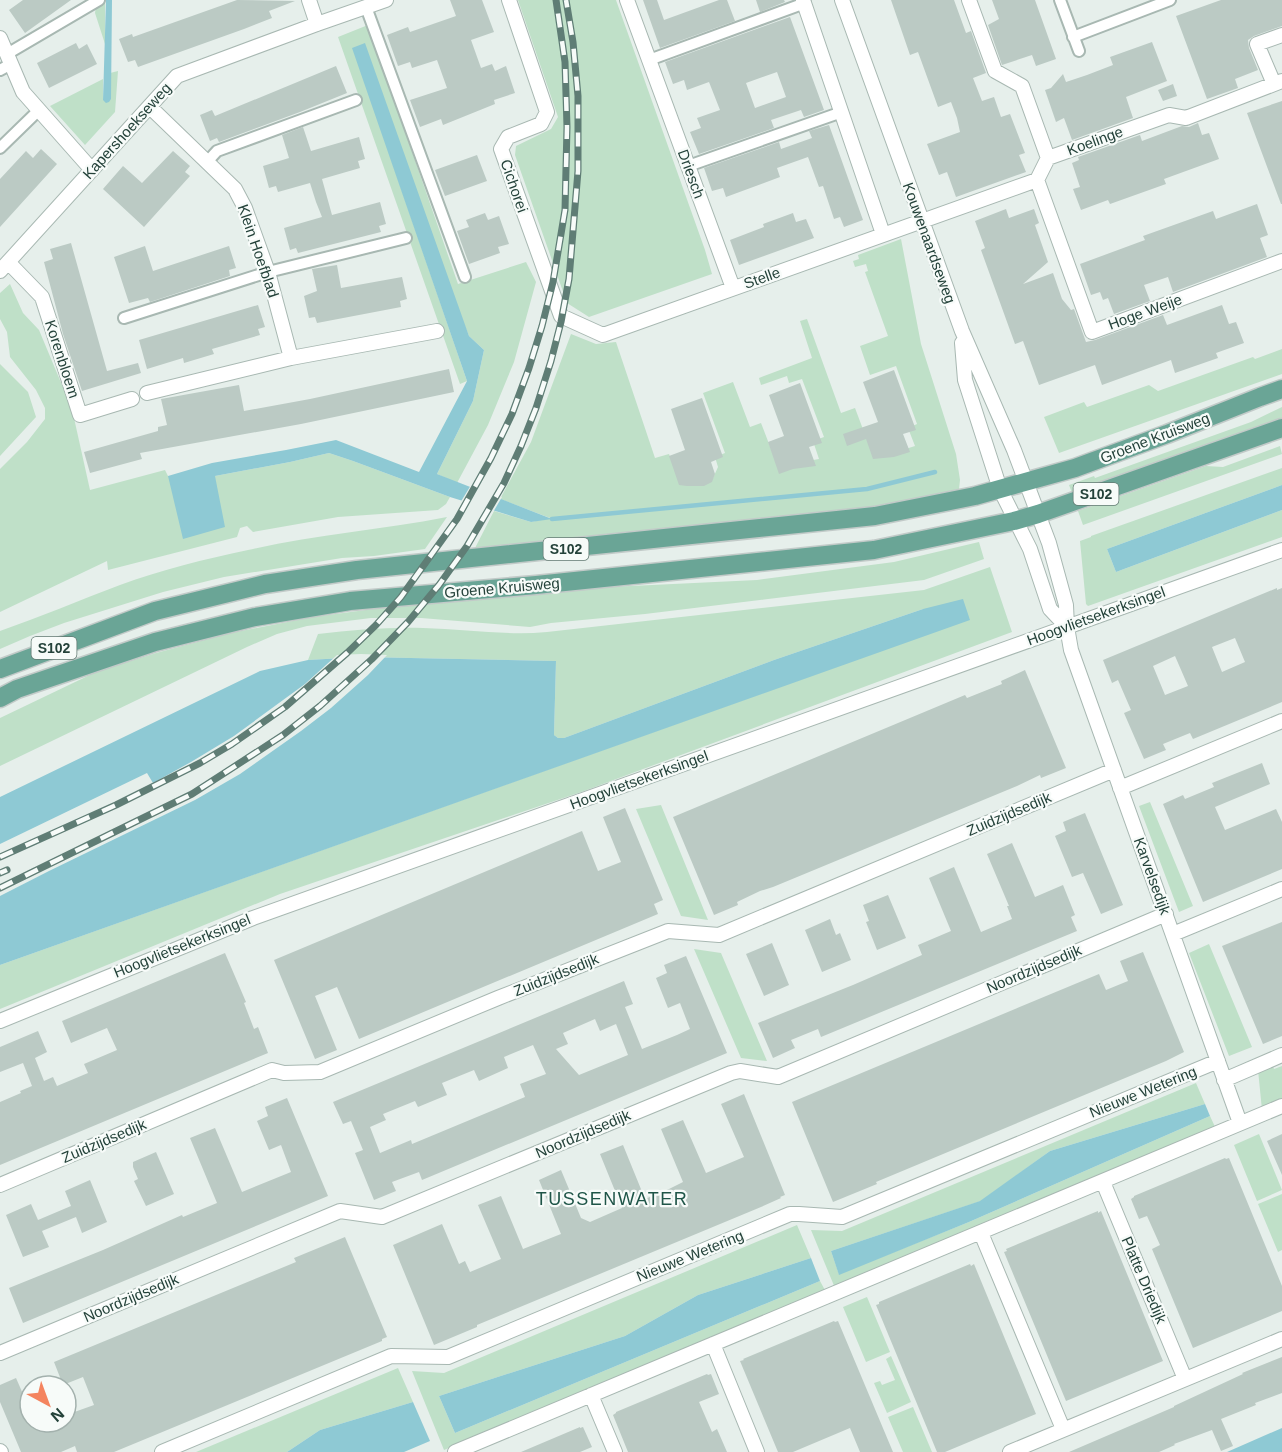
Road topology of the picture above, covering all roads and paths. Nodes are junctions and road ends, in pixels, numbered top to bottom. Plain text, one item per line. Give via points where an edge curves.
1 (99, 0) edge
2 (309, 0) edge
3 (386, 0) edge
4 (509, 0) edge
5 (627, 0) edge
6 (842, 0) edge
7 (969, 0) edge
8 (1060, 0) edge
9 (1170, 0) edge
10 (804, 2) edge
11 (366, 7) junction
12 (317, 24) junction
13 (1282, 35) edge
14 (1073, 37) junction
15 (0, 38) edge
16 (1079, 51) dead end
17 (649, 60) junction
18 (6, 63) edge
19 (1278, 83) edge
20 (356, 100) dead end
21 (150, 106) junction
22 (39, 110) junction
23 (842, 112) junction
24 (0, 148) edge
25 (1048, 158) junction
26 (207, 162) junction
27 (688, 166) junction
28 (92, 170) junction
29 (1037, 180) junction
30 (921, 220) junction
31 (883, 234) junction
32 (406, 238) dead end
33 (1282, 261) edge
34 (4, 267) edge
35 (268, 272) junction
36 (465, 277) dead end
37 (733, 288) junction
38 (124, 318) dead end
39 (437, 331) dead end
40 (962, 332) junction
41 (603, 335) joint
42 (291, 358) junction
43 (1282, 389) edge
44 (147, 393) dead end
45 (132, 399) dead end
46 (1282, 428) edge
47 (1027, 482) junction
48 (1000, 489) junction
49 (1038, 514) junction
50 (1014, 521) junction
51 (1282, 550) edge
52 (1066, 627) junction
53 (0, 669) edge
54 (0, 698) edge
55 (1282, 721) edge
56 (1114, 770) junction
57 (1120, 788) junction
58 (1282, 889) edge
59 (1166, 914) junction
60 (1173, 934) junction
61 (0, 1021) edge
62 (1282, 1055) edge
63 (1218, 1061) junction
64 (1224, 1080) junction
65 (1282, 1106) edge
66 (1240, 1123) junction
67 (1103, 1182) junction
68 (0, 1185) edge
69 (981, 1233) junction
70 (1282, 1339) edge
71 (713, 1344) junction
72 (0, 1353) edge
73 (1185, 1379) junction
74 (591, 1395) junction
75 (1063, 1430) junction
76 (162, 1452) edge
77 (455, 1452) edge
78 (615, 1452) edge
79 (757, 1452) edge
80 (1010, 1452) edge

1 - 18 street
2 - 12 street
3 - 11 street, Kapershoekseweg
4 - 41 street, Cichorei via 547,112 541,124 508,137 501,149 561,316
5 - 17 street, Driesch
6 - 30 street, Kouwenaardseweg
7 - 25 street via 995,71 1022,86
8 - 14 street
9 - 14 street
10 - 17 street
10 - 23 street
11 - 12 street, Kapershoekseweg
11 - 36 street
12 - 21 street, Kapershoekseweg via 177,76
13 - 19 street via 1257,44
14 - 16 street
15 - 18 street
17 - 27 street, Driesch
18 - 22 street
19 - 25 street, Koelinge via 1186,118 1169,114
20 - 26 street via 217,151
21 - 26 street, Klein Hoefblad
21 - 28 street, Kapershoekseweg
22 - 24 street
22 - 28 street
23 - 27 street
23 - 31 street
25 - 29 street, Koelinge
26 - 35 street, Klein Hoefblad via 235,189
27 - 37 street, Driesch
28 - 34 street, Kapershoekseweg
29 - 30 street
29 - 33 street, Hoge Weije via 1092,332
30 - 31 street, Stelle
30 - 40 street, Kouwenaardseweg
31 - 37 street, Stelle
32 - 35 street
34 - 45 street, Korenbloem via 42,297 80,415
35 - 38 street
35 - 42 street, Klein Hoefblad
37 - 41 street, Stelle
39 - 42 street
40 - 47 street, Kouwenaardseweg
40 - 48 street via 965,380
42 - 44 street
43 - 47 main road, Groene Kruisweg / S102 via 1075,468
46 - 49 main road, Groene Kruisweg / S102
47 - 48 main road, Groene Kruisweg / S102
47 - 49 street
48 - 50 street
48 - 53 main road, Groene Kruisweg / S102 via 875,516 357,570 265,584 154,611
49 - 50 main road, Groene Kruisweg / S102
49 - 52 street, Karvelsedijk via 1066,605
50 - 52 street, Karvelsedijk via 1030,549 1050,609
50 - 54 main road, Groene Kruisweg / S102 via 874,550 350,601 255,617 155,642 16,689
51 - 52 street, Hoogvlietsekerksingel
52 - 56 street, Karvelsedijk
52 - 61 street, Hoogvlietsekerksingel via 246,920
55 - 57 street
56 - 57 street, Karvelsedijk
56 - 68 street, Zuidzijdsedijk via 719,935 668,931 320,1072 272,1070
57 - 59 street, Karvelsedijk
58 - 60 street
59 - 60 street, Karvelsedijk
59 - 72 street, Noordzijdsedijk via 778,1077 730,1073 382,1218 340,1211
60 - 63 street, Karvelsedijk
62 - 64 street
63 - 64 street, Karvelsedijk
63 - 76 street, Nieuwe Wetering via 842,1217 790,1214 448,1357 391,1356
64 - 66 street, Karvelsedijk
65 - 66 street
66 - 67 street
67 - 69 street
67 - 73 street, Platte Driedijk
69 - 71 street
69 - 75 street
70 - 73 street
71 - 74 street
71 - 79 street
73 - 75 street
74 - 77 street
74 - 78 street
75 - 80 street

